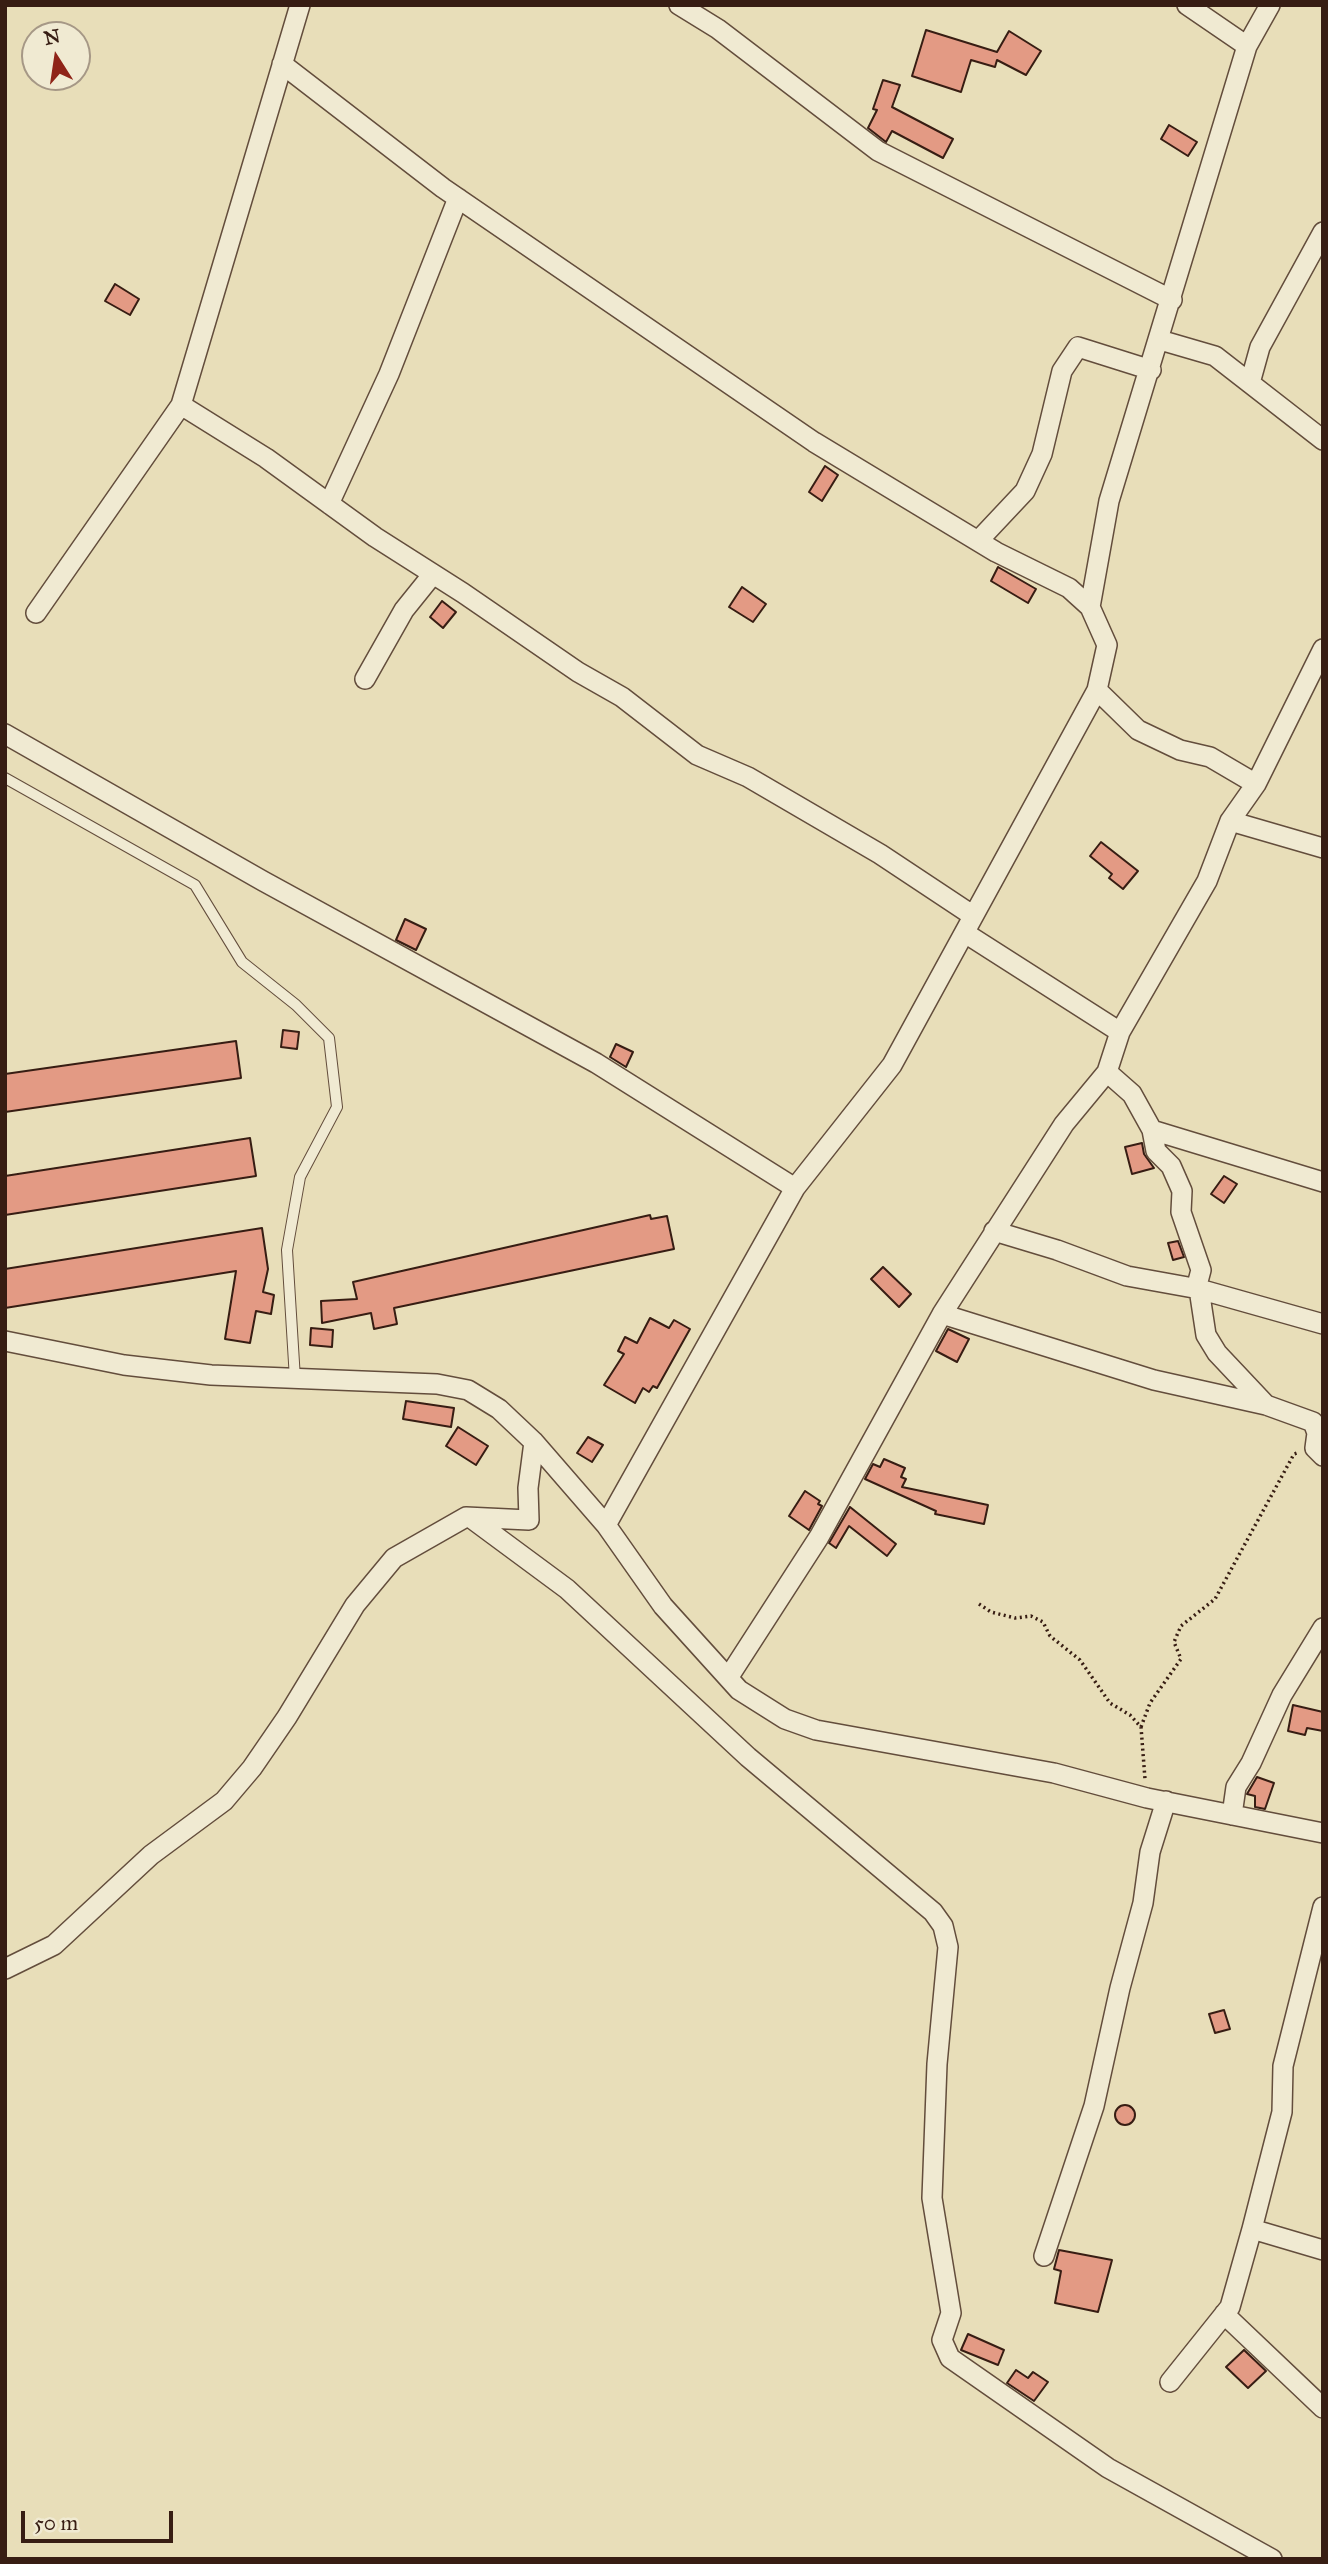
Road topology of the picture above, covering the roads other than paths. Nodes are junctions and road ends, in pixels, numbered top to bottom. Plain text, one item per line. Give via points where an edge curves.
1 (300, 5) edge
2 (679, 5) edge
3 (1187, 5) edge
4 (1270, 5) edge
5 (1247, 46) junction
6 (282, 64) junction
7 (458, 198) junction
8 (1323, 232) edge
9 (1172, 300) junction
10 (1160, 340) junction
11 (1151, 370) junction
12 (1250, 383) junction
13 (181, 405) junction
14 (1323, 440) edge
15 (329, 504) junction
16 (978, 541) junction
17 (433, 574) junction
18 (1090, 607) junction
19 (36, 613) dead end
20 (1323, 649) edge
21 (365, 679) dead end
22 (1097, 690) junction
23 (5, 734) edge
24 (5, 778) edge
25 (1256, 784) junction
26 (1230, 821) junction
27 (1323, 848) edge
28 (972, 915) junction
29 (965, 933) junction
30 (1120, 1032) junction
31 (1107, 1072) junction
32 (1152, 1130) junction
33 (1323, 1182) edge
34 (795, 1188) junction
35 (994, 1231) junction
36 (1197, 1289) junction
37 (942, 1314) junction
38 (1323, 1324) edge
39 (5, 1341) edge
40 (295, 1379) junction
41 (1266, 1405) junction
42 (1318, 1423) edge
43 (534, 1442) junction
44 (1319, 1450) edge
45 (471, 1518) junction
46 (606, 1525) junction
47 (1323, 1628) edge
48 (728, 1678) junction
49 (1157, 1800) junction
50 (1232, 1815) junction
51 (1323, 1833) edge
52 (1323, 1907) edge
53 (5, 1969) edge
54 (1252, 2229) junction
55 (1323, 2250) edge
56 (1044, 2256) dead end
57 (1224, 2314) junction
58 (1170, 2382) dead end
59 (1323, 2408) edge
60 (1272, 2559) edge

1 - 6 street
2 - 9 street via 718,29 878,151
3 - 5 street
4 - 5 street
5 - 9 street
6 - 7 street
6 - 13 street
7 - 15 street via 389,374
7 - 16 street via 814,442
8 - 12 street via 1260,347
9 - 10 street
10 - 11 street
10 - 12 street via 1215,356
11 - 16 street via 1078,346 1062,371 1042,454 1025,491
11 - 18 street via 1109,501
12 - 14 street
13 - 15 street
13 - 19 street
15 - 17 street
16 - 18 street via 1069,588
17 - 21 street via 404,610
17 - 28 street via 622,697 696,755 748,778 832,826
18 - 22 street via 1107,645
20 - 25 street
22 - 25 street via 1138,730 1181,750 1210,757
22 - 28 street
23 - 34 street via 596,1063
24 - 40 lane via 195,885 242,962 329,1038 337,1107 300,1177 287,1250
25 - 26 street
26 - 27 street
26 - 30 street via 1207,881
28 - 29 street
29 - 30 street
29 - 34 street via 892,1065
30 - 31 street
31 - 32 street via 1132,1094
31 - 35 street via 1064,1124
32 - 33 street
32 - 36 street via 1156,1151 1171,1166 1182,1191 1181,1212 1201,1270
34 - 46 street
35 - 36 street via 1126,1276
35 - 37 street
36 - 38 street
36 - 41 street via 1206,1335
37 - 41 street via 1154,1380
37 - 48 street via 819,1536
39 - 40 street via 124,1365
40 - 43 street via 437,1384 468,1390 499,1409
41 - 42 street
42 - 44 street
43 - 45 street via 529,1520
43 - 46 street
45 - 53 street via 394,1558 355,1605 287,1717 224,1801 152,1855 54,1945
45 - 60 street via 567,1589 748,1757 933,1912 943,1926 948,1947 937,2064 932,2198 951,2313 942,2340 950,2358 1108,2468
46 - 48 street via 663,1606
47 - 50 street via 1282,1695 1236,1787
48 - 49 street via 772,1712 816,1730 1054,1773
49 - 50 street
49 - 56 street via 1143,1903 1094,2106
50 - 51 street
52 - 54 street via 1283,2066 1282,2112
54 - 55 street
54 - 57 street
57 - 58 street
57 - 59 street

